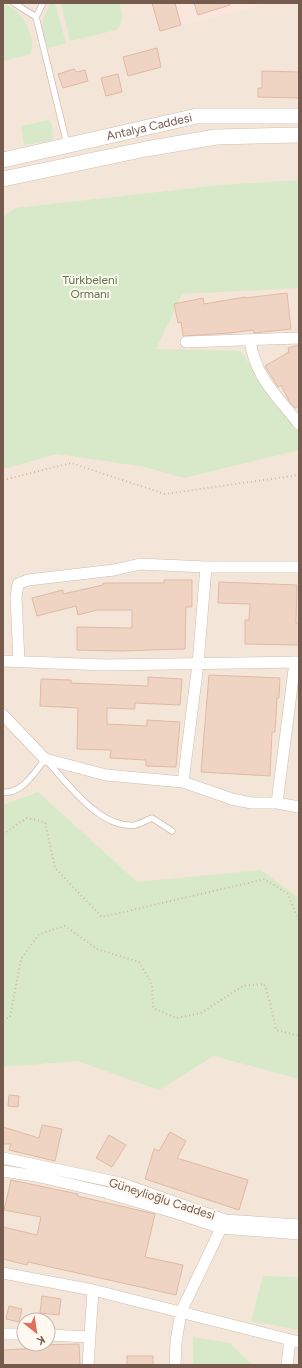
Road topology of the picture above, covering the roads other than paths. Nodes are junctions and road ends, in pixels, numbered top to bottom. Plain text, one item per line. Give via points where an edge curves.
1 (14, 3) edge
2 (43, 3) edge
3 (36, 17) junction
4 (299, 116) edge
5 (299, 134) edge
6 (68, 146) junction
7 (3, 160) edge
8 (3, 179) edge
9 (299, 338) edge
10 (250, 340) junction
11 (186, 342) dead end
12 (299, 424) edge
13 (206, 567) junction
14 (299, 567) edge
15 (3, 661) edge
16 (19, 662) junction
17 (297, 662) edge
18 (198, 664) junction
19 (3, 715) edge
20 (45, 759) junction
21 (183, 782) junction
22 (3, 792) edge
23 (277, 803) junction
24 (299, 807) edge
25 (172, 831) dead end
26 (3, 1158) edge
27 (3, 1171) edge
28 (223, 1224) junction
29 (299, 1224) edge
30 (299, 1234) edge
31 (3, 1273) edge
32 (93, 1290) junction
33 (181, 1312) junction
34 (3, 1334) edge
35 (16, 1334) edge
36 (56, 1335) edge
37 (90, 1336) junction
38 (294, 1341) edge
39 (88, 1365) edge
40 (175, 1365) edge
41 (287, 1365) edge

1 - 3 lane
2 - 3 lane
3 - 6 lane
4 - 6 main road, Antalya Caddesi via 197,116
5 - 8 main road, Antalya Caddesi via 216,136
6 - 7 main road, Antalya Caddesi
9 - 10 street
10 - 11 street
10 - 12 street via 258,372
13 - 14 street
13 - 16 street via 140,564 114,570 28,580 18,584 16,597
13 - 18 street
15 - 16 street
16 - 18 street
17 - 18 street
17 - 23 street
18 - 21 street
19 - 20 street
20 - 21 street via 106,775
20 - 22 lane via 28,780 16,789
20 - 25 lane via 96,812 110,821 134,825 152,818
21 - 23 street via 232,799 252,803
23 - 24 street
26 - 28 street, Güneylioğlu Caddesi via 120,1183
27 - 28 street, Güneylioğlu Caddesi via 104,1192
28 - 29 street, Güneylioğlu Caddesi
28 - 30 street, Güneylioğlu Caddesi
28 - 33 street
31 - 32 street
32 - 33 street
32 - 37 street
33 - 38 street
33 - 40 street
34 - 35 street
36 - 37 street
37 - 39 street
38 - 41 street

